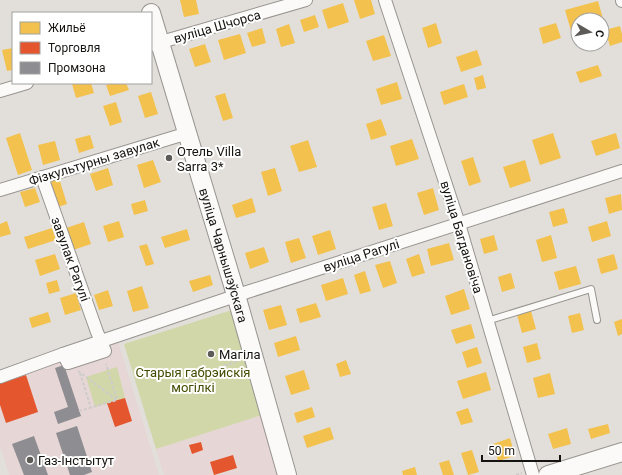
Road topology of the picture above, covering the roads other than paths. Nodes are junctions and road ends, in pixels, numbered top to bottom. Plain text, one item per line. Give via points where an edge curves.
1 (147, 0) edge
2 (306, 0) edge
3 (385, 0) edge
4 (151, 12) edge
5 (152, 21) edge
6 (155, 44) edge
7 (24, 84) edge
8 (0, 91) edge
9 (188, 133) junction
10 (622, 171) edge
11 (42, 177) junction
12 (0, 190) edge
13 (459, 224) junction
14 (236, 295) junction
15 (487, 320) junction
16 (597, 320) dead end
17 (102, 341) junction
18 (0, 377) edge
19 (622, 452) edge
20 (288, 475) edge
21 (533, 475) edge
22 (548, 475) edge

1 - 4 main road, вуліца Чарнышэўскага
2 - 6 street, вуліца Шчорса
3 - 13 street, вуліца Багдановіча
5 - 6 main road, вуліца Чарнышэўскага
6 - 9 main road, вуліца Чарнышэўскага
7 - 8 street
9 - 11 street, Фізкультурны завулак
9 - 14 main road, вуліца Чарнышэўскага
10 - 13 street, вуліца Рагулі
11 - 12 street, Фізкультурны завулак
11 - 17 street, завулак Рагулі
13 - 14 street, вуліца Рагулі
13 - 15 street, вуліца Багдановіча
14 - 17 street, вуліца Рагулі
14 - 20 main road, вуліца Чарнышэўскага
15 - 16 lane via 591,289
15 - 21 street, вуліца Багдановіча
17 - 18 street, вуліца Рагулі via 69,359
19 - 22 main road

